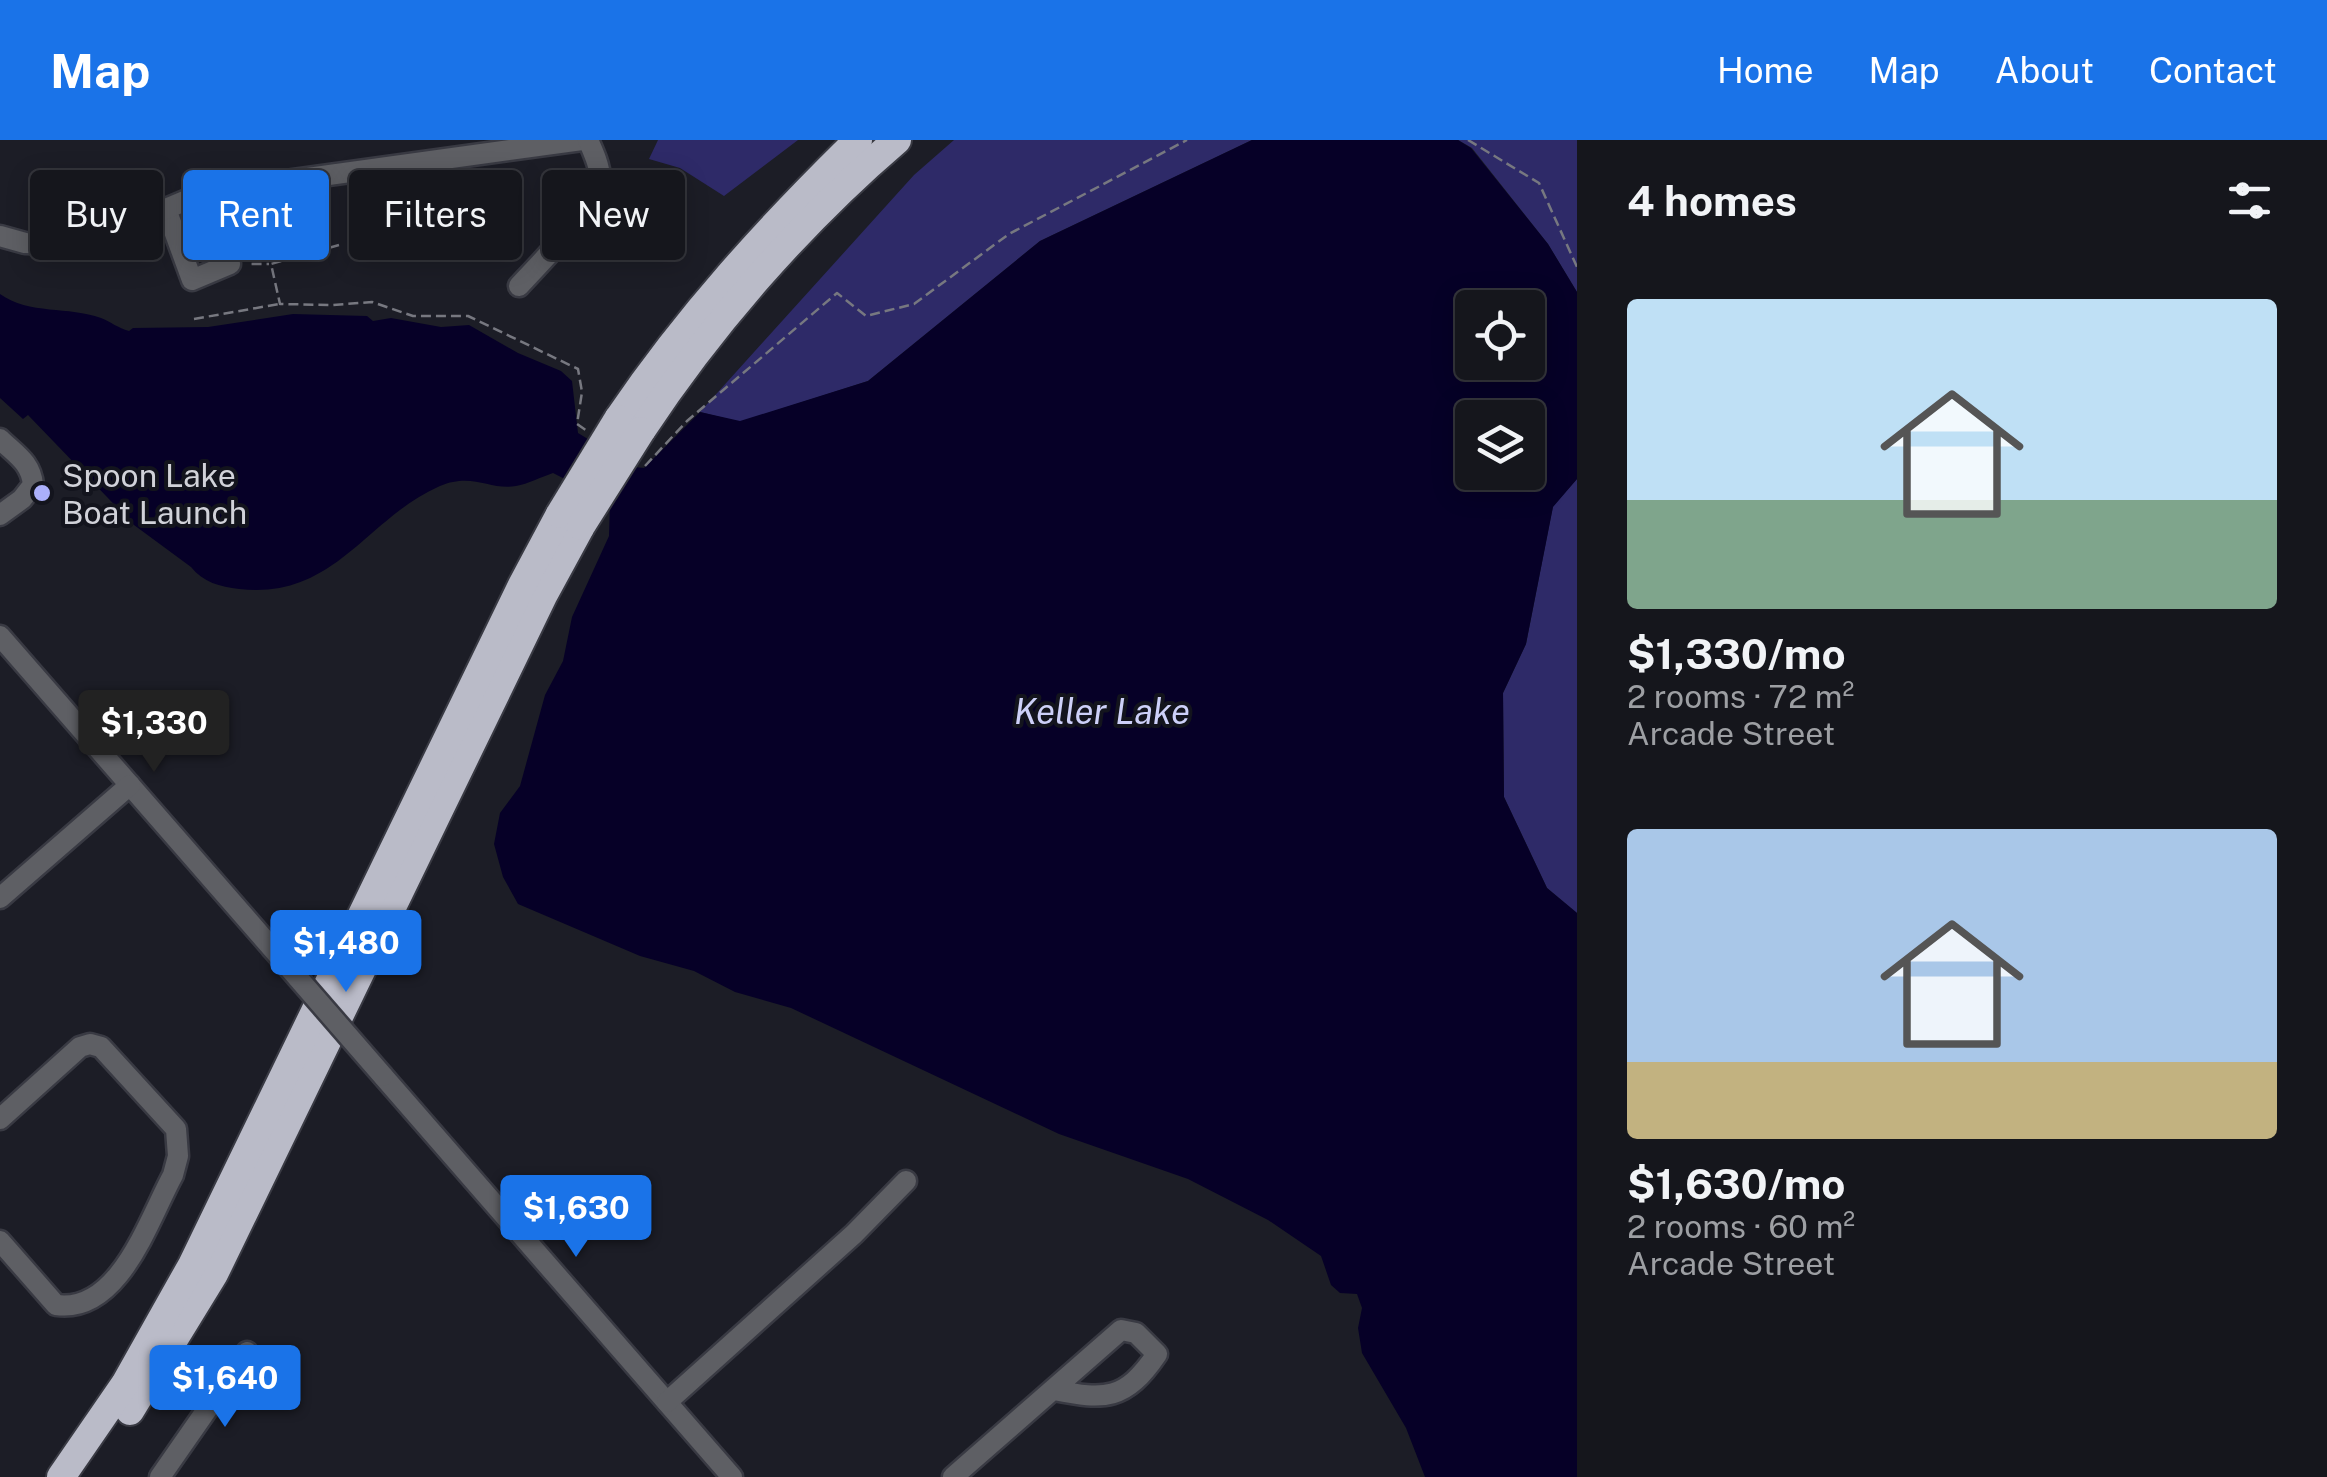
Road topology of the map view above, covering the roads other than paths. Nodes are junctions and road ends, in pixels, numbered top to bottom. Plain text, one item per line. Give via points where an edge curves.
1 (585, 140) edge
2 (879, 143) edge
3 (329, 175) edge
4 (183, 203) edge
5 (166, 210) junction
6 (0, 236) edge
7 (183, 256) edge
8 (185, 260) edge
9 (229, 260) edge
10 (519, 286) dead end
11 (630, 425) junction
12 (0, 439) edge
13 (0, 514) edge
14 (570, 520) junction
15 (0, 636) edge
16 (130, 785) junction
17 (0, 898) edge
18 (0, 1119) edge
19 (906, 1181) dead end
20 (0, 1242) edge
21 (247, 1352) dead end
22 (1054, 1390) junction
23 (667, 1402) junction
24 (61, 1477) edge
25 (82, 1477) edge
26 (160, 1477) edge
27 (732, 1477) edge
28 (953, 1477) edge

1 - 3 street
1 - 10 street via 600,180 593,199
2 - 11 highway
2 - 11 highway via 792,205 690,320
4 - 5 street
5 - 6 street via 72,244
5 - 7 street
8 - 9 street via 192,280
11 - 14 highway, bridge
12 - 13 street via 26,462 33,485
14 - 24 highway via 522,585 192,1265 125,1384
14 - 25 highway via 535,612 214,1274
15 - 16 street
16 - 17 street
16 - 23 street, bridge
18 - 20 street via 90,1044 101,1047 176,1130 178,1156 116,1283 96,1298 56,1305
19 - 23 street
21 - 26 street
22 - 22 street via 1122,1330 1136,1332 1157,1354 1106,1398
22 - 28 street
23 - 27 street

